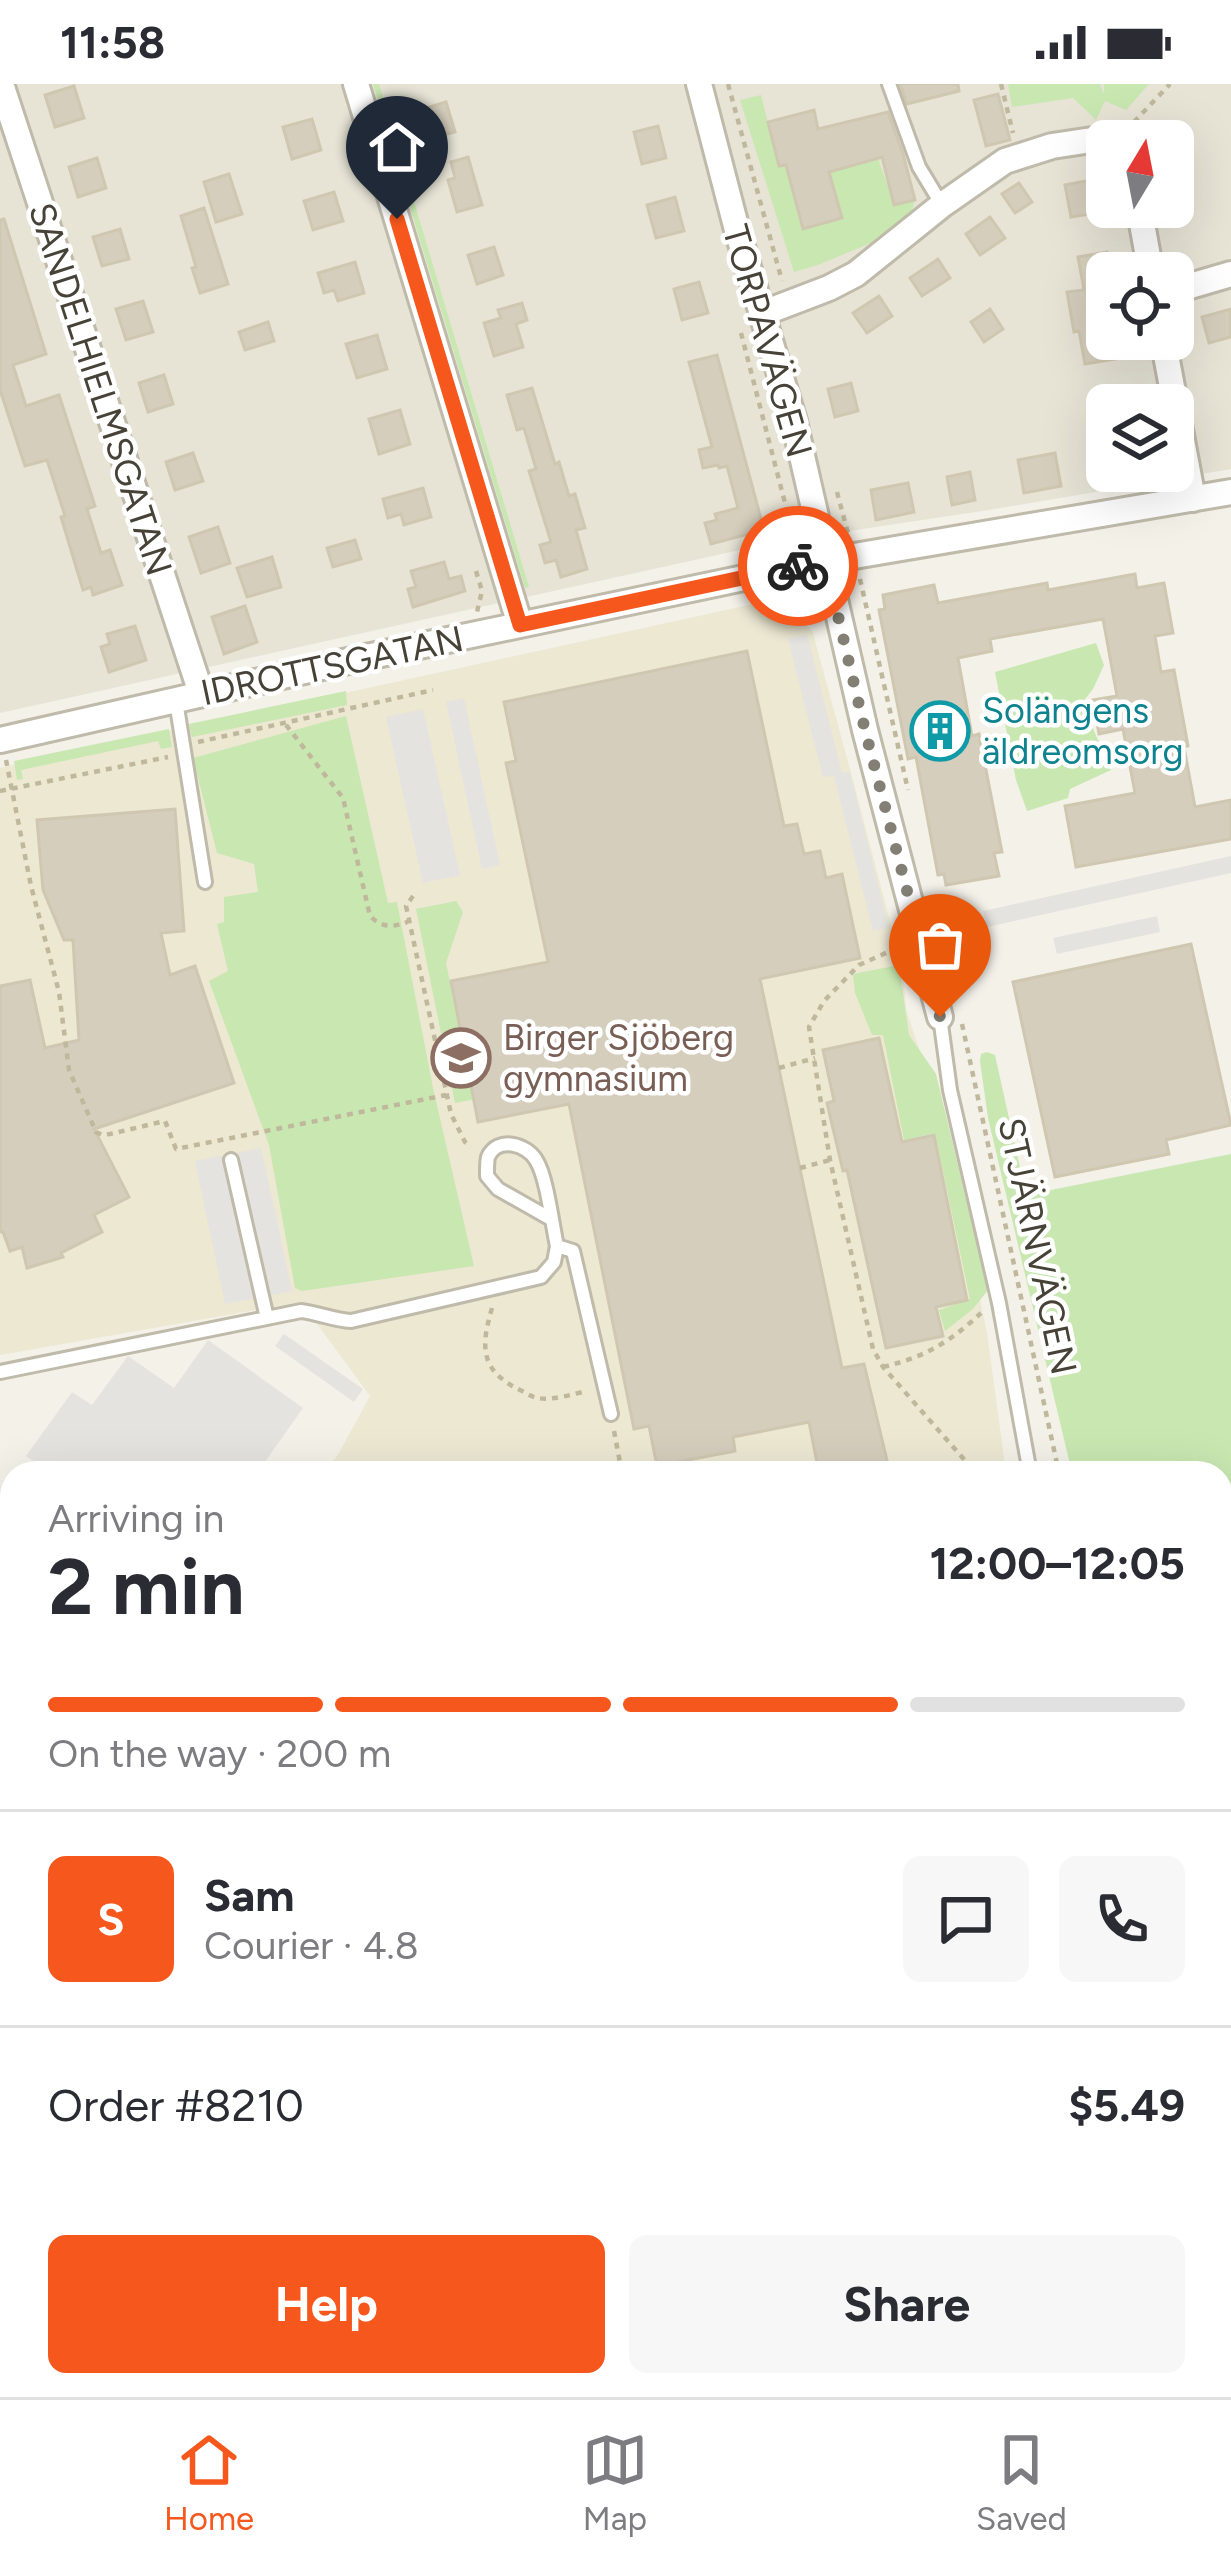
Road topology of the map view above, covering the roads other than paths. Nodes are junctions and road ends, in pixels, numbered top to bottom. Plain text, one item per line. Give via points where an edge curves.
1 (1, 84) edge
2 (356, 84) edge
3 (699, 84) edge
4 (889, 84) edge
5 (1086, 141) edge
6 (942, 205) junction
7 (1231, 274) edge
8 (1194, 285) edge
9 (760, 314) junction
10 (1167, 360) edge
11 (1231, 492) edge
12 (1193, 499) junction
13 (825, 561) junction
14 (520, 625) junction
15 (188, 696) junction
16 (3, 748) edge
17 (205, 882) dead end
18 (950, 1014) joint
19 (231, 1160) dead end
20 (550, 1219) junction
21 (556, 1246) junction
22 (267, 1318) junction
23 (0, 1372) edge
24 (611, 1414) road end
25 (1028, 1461) edge

1 - 15 street, SANDELHIELMSGATAN
2 - 14 street
3 - 9 street, TORPAVÄGEN
4 - 6 lane
5 - 6 street via 1005,161
6 - 9 street via 856,274
7 - 8 street
9 - 13 street, TORPAVÄGEN
10 - 12 street
11 - 12 street, IDROTTSGATAN
12 - 13 street, IDROTTSGATAN
13 - 14 street, IDROTTSGATAN
13 - 18 street, TORPAVÄGEN via 924,946
14 - 15 street, IDROTTSGATAN
15 - 16 street, IDROTTSGATAN
15 - 17 lane via 184,746
18 - 25 lane via 950,1090
19 - 22 lane
20 - 20 lane via 536,1160 512,1144 495,1148 487,1176
20 - 21 lane
21 - 22 lane via 542,1277 489,1291 351,1321 301,1311
21 - 24 lane via 573,1251
22 - 23 lane

